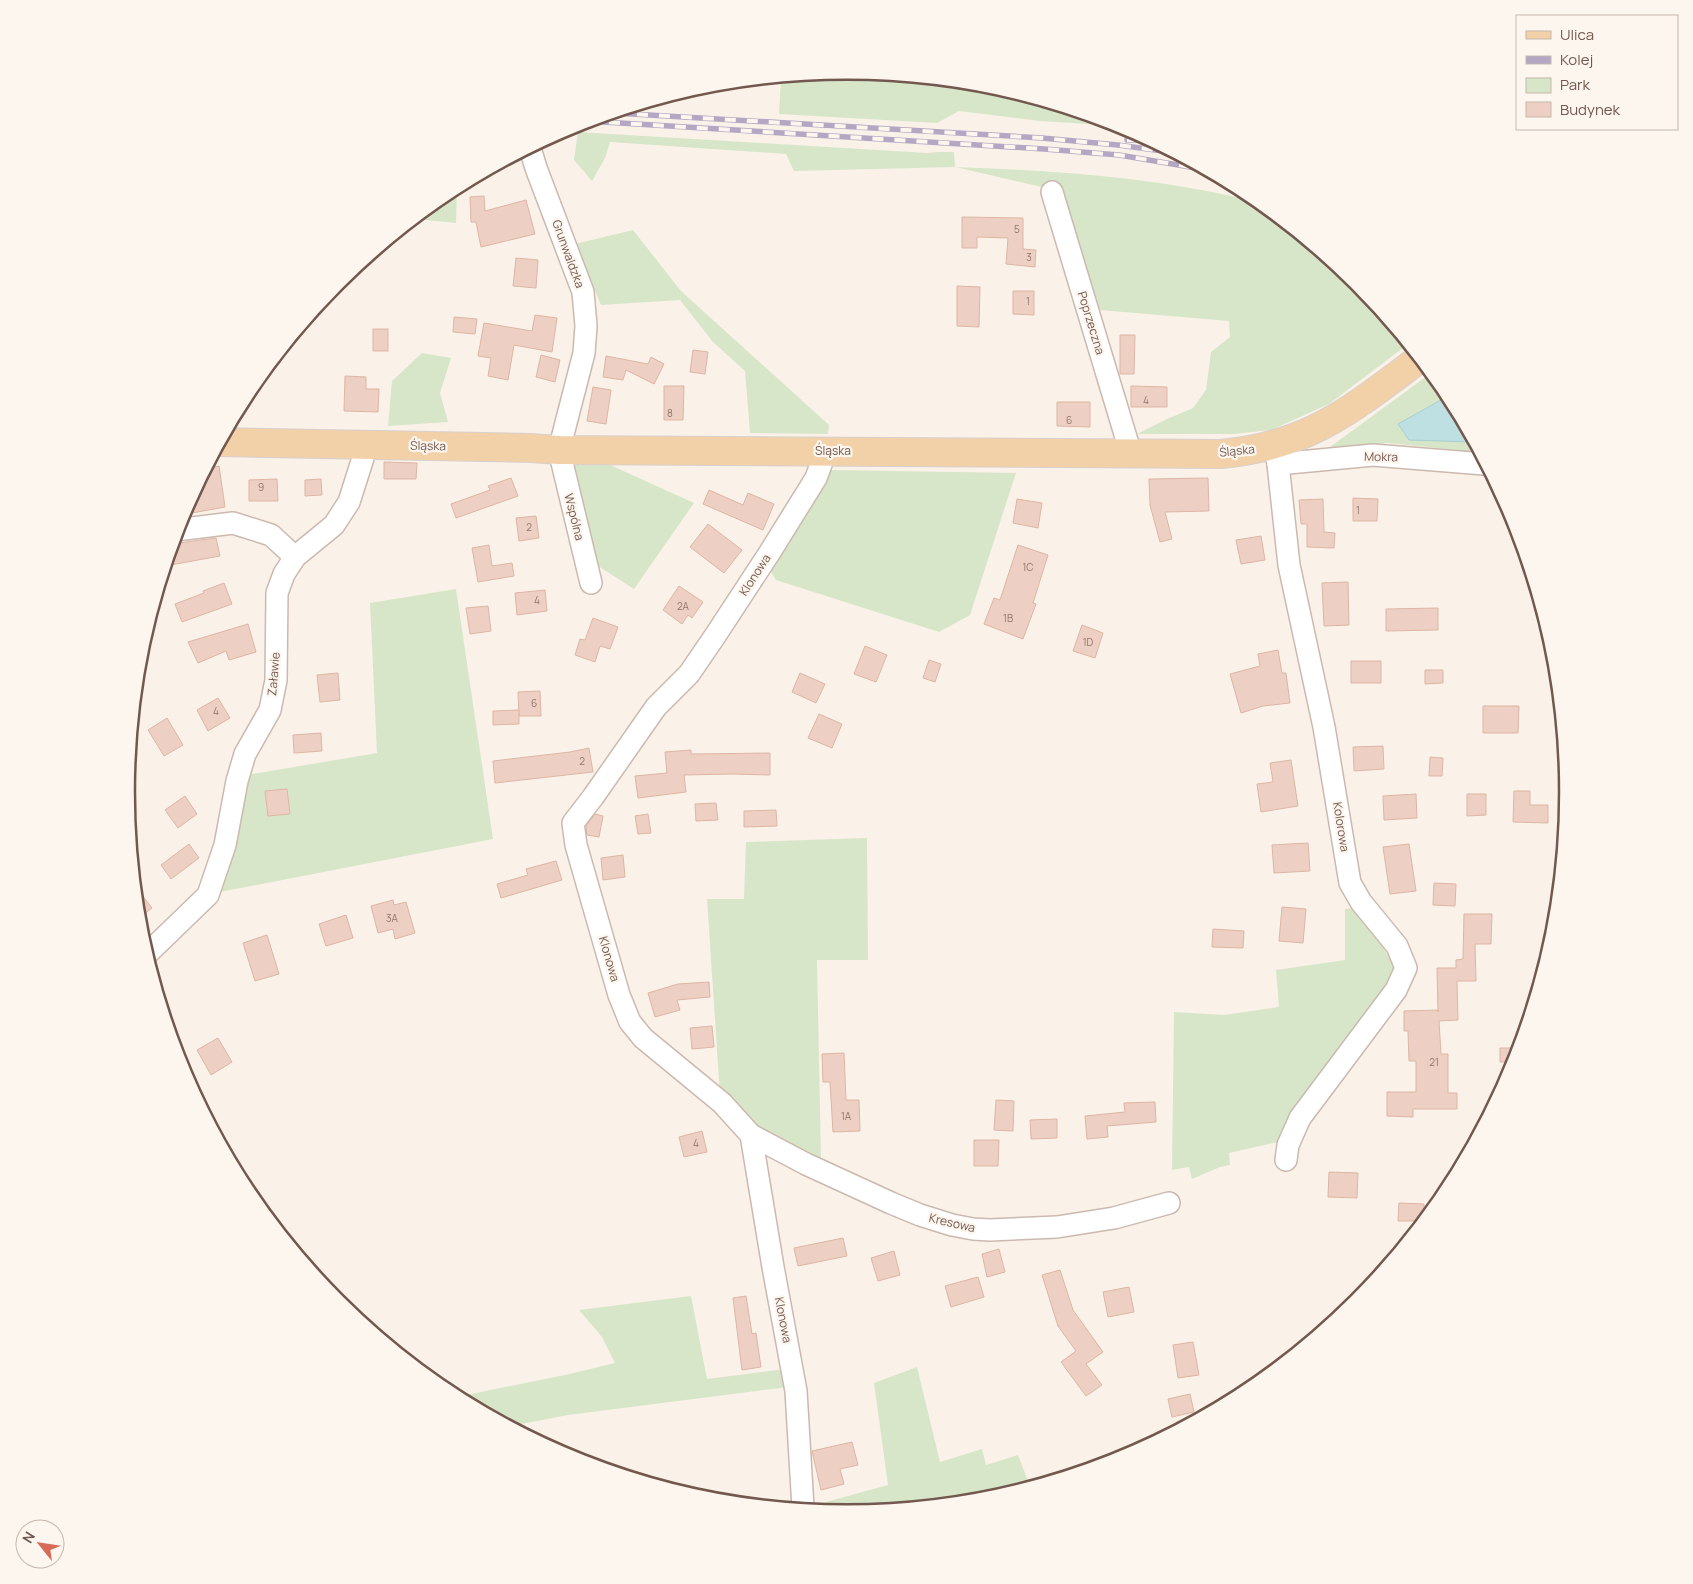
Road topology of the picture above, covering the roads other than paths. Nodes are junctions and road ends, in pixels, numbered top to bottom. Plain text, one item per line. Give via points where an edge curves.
1 (532, 153) edge
2 (1052, 192) dead end
3 (1414, 363) edge
4 (227, 442) edge
5 (363, 444) junction
6 (559, 450) junction
7 (826, 451) junction
8 (1131, 454) junction
9 (1276, 455) junction
10 (1478, 463) edge
11 (186, 529) edge
12 (294, 557) junction
13 (591, 582) dead end
14 (152, 949) edge
15 (751, 1135) junction
16 (1286, 1160) dead end
17 (1168, 1203) dead end
18 (803, 1500) edge

1 - 6 street, Grunwaldzka via 583,292 584,353
2 - 8 street, Poprzeczna
3 - 9 main road, Śląska via 1354,407
4 - 5 main road, Śląska
5 - 6 main road, Śląska
5 - 12 street, Załawie via 363,458 349,502 334,525
6 - 7 main road, Śląska
6 - 13 street, Wspólna
7 - 8 main road, Śląska
7 - 15 street, Klonowa via 816,478 715,636 689,674 656,707 572,823 619,995 630,1022 643,1038 722,1103
8 - 9 main road, Śląska via 1247,452
9 - 10 street, Mokra via 1373,455
9 - 16 street, Kolorowa via 1288,565 1324,727 1350,883 1361,902 1397,946 1406,968 1396,990 1300,1118 1288,1145
11 - 12 street via 232,523 271,535
12 - 14 street, Załawie via 277,593 276,680 270,710 245,754 225,845 208,895
15 - 17 street, Kresowa via 898,1206 952,1225 974,1229 1057,1227 1114,1218
15 - 18 street, Klonowa via 796,1391

